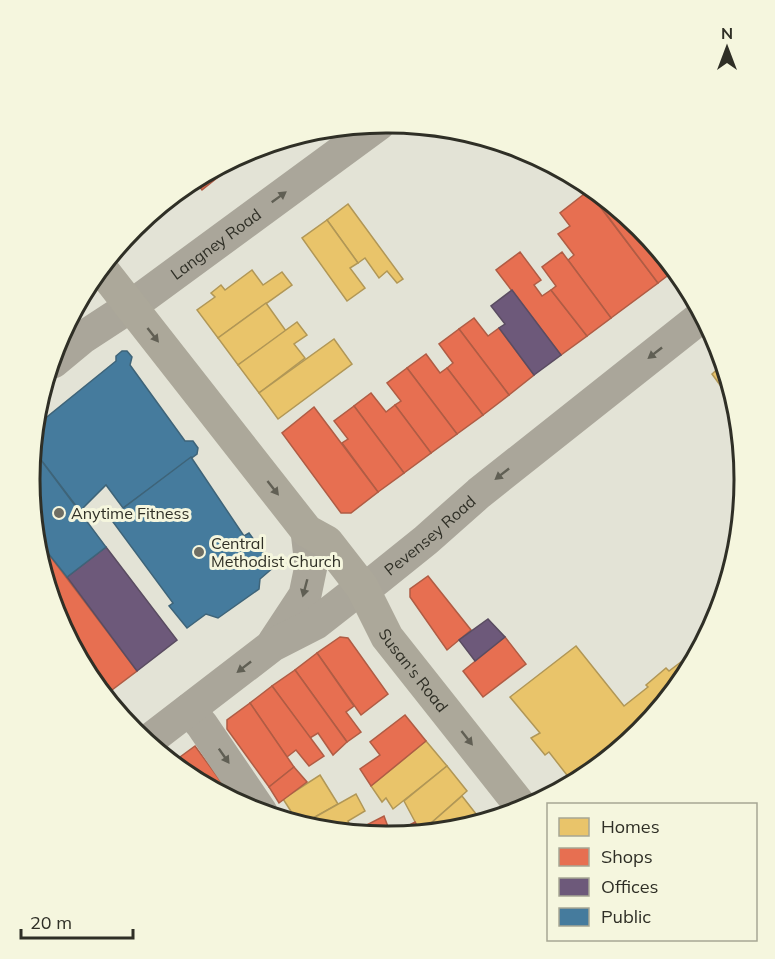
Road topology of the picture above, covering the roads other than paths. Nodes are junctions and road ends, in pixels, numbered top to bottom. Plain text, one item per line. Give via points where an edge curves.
1 (367, 133) edge
2 (107, 276) edge
3 (131, 306) junction
4 (696, 321) edge
5 (65, 352) edge
6 (307, 531) junction
7 (362, 587) junction
8 (273, 645) junction
9 (189, 710) junction
10 (155, 736) edge
11 (252, 799) edge
12 (517, 801) edge

3 -> 1 street, Langney Road
2 - 3 main road, Susan's Road
3 - 5 street, Langney Road
3 -> 6 main road, Susan's Road
4 -> 7 street, Pevensey Road via 478,493 426,540
6 - 7 main road, Susan's Road via 327,542
6 -> 8 street via 311,566 305,596
7 - 8 street, Pevensey Road via 316,623
7 -> 12 main road, Susan's Road via 387,637
8 -> 9 street, Pevensey Road
9 - 10 street, Pevensey Road
9 -> 11 street

